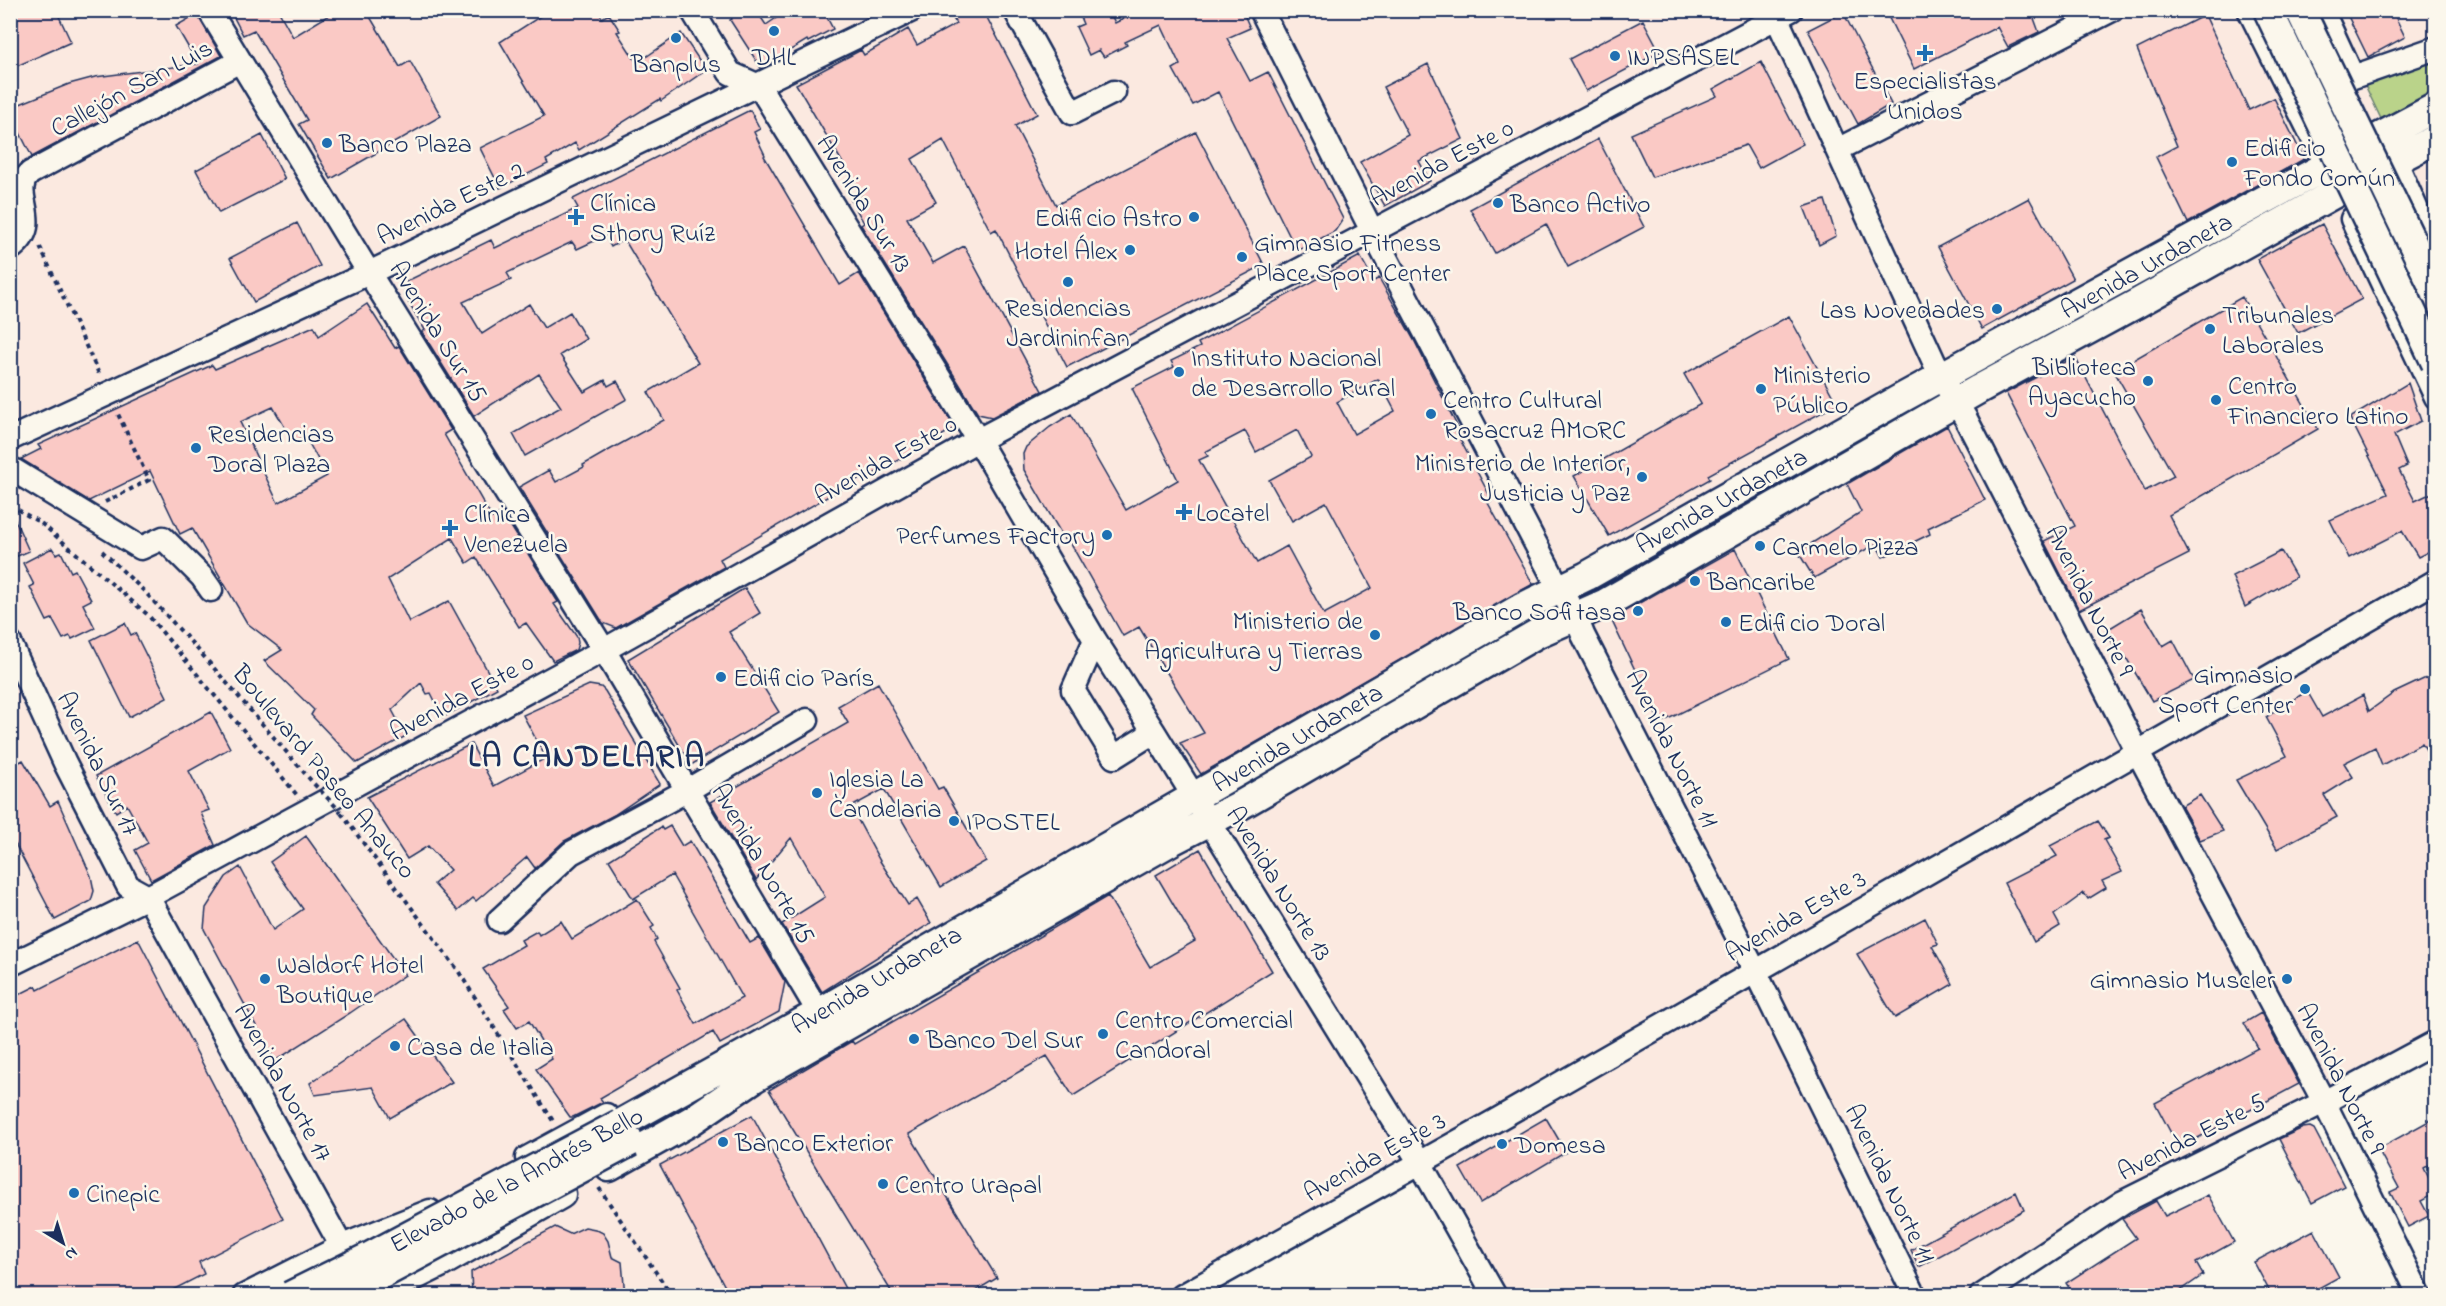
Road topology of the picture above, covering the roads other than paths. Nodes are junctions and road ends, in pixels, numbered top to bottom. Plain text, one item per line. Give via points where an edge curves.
1 (209, 10) edge
2 (692, 10) edge
3 (912, 10) edge
4 (1015, 10) edge
5 (1261, 10) edge
6 (2112, 10) edge
7 (2249, 10) edge
8 (2268, 10) edge
9 (2300, 10) edge
10 (2322, 10) edge
11 (1781, 13) edge
12 (2436, 48) edge
13 (240, 61) junction
14 (759, 86) junction
15 (1114, 92) dead end
16 (2436, 107) edge
17 (2436, 139) edge
18 (1837, 150) junction
19 (2355, 168) junction
20 (1372, 231) junction
21 (10, 249) edge
22 (2436, 253) edge
23 (369, 273) junction
24 (2436, 292) edge
25 (2436, 363) edge
26 (1941, 376) junction
27 (2436, 396) edge
28 (1956, 402) junction
29 (10, 439) edge
30 (978, 440) junction
31 (10, 468) edge
32 (2436, 581) edge
33 (211, 590) dead end
34 (1560, 590) junction
35 (1576, 617) junction
36 (1095, 640) junction
37 (10, 643) edge
38 (604, 650) junction
39 (807, 720) dead end
40 (1154, 732) junction
41 (2137, 751) junction
42 (688, 790) junction
43 (1192, 796) junction
44 (1209, 823) junction
45 (148, 897) junction
46 (499, 920) dead end
47 (10, 965) edge
48 (1755, 971) junction
49 (819, 1013) junction
50 (2436, 1042) edge
51 (747, 1067) junction
52 (2324, 1102) junction
53 (625, 1133) junction
54 (1420, 1163) junction
55 (418, 1217) junction
56 (342, 1246) junction
57 (440, 1263) junction
58 (244, 1296) edge
59 (290, 1296) edge
60 (341, 1296) edge
61 (371, 1296) edge
62 (415, 1296) edge
63 (1182, 1296) edge
64 (1495, 1296) edge
65 (1915, 1296) edge
66 (1981, 1296) edge
67 (2420, 1296) edge

1 - 13 street, Avenida Sur 15
2 - 14 street via 730,73
3 - 14 street, Avenida Este 2
4 - 15 street via 1072,113
5 - 20 street, Avenida Norte 11
6 - 18 street
7 - 19 street
8 - 25 main road, bridge
9 - 24 main road, bridge
10 - 12 street via 2353,77
11 - 18 street, Avenida Norte 9
11 - 20 street, Avenida Este 0
13 - 21 street, Callejón San Luis via 30,173 24,178 22,189 28,219 26,230 20,242
13 - 23 street, Avenida Sur 15
14 - 23 street, Avenida Este 2
14 - 30 street, Avenida Sur 13
16 - 19 main road, Avenida Urdaneta
17 - 19 main road, Avenida Urdaneta
18 - 26 street, Avenida Norte 9
19 - 22 street
19 - 26 main road, Avenida Urdaneta
19 - 27 street
19 - 28 main road, Avenida Urdaneta via 2134,306
20 - 30 street, Avenida Este 0
20 - 34 street, Avenida Norte 11
23 - 29 street, Avenida Este 2
23 - 38 street, Avenida Sur 15
26 - 28 street, Avenida Norte 9
26 - 34 main road, Avenida Urdaneta
28 - 35 main road, Avenida Urdaneta
28 - 41 street, Avenida Norte 9
30 - 36 street, Avenida Norte 13
30 - 38 street, Avenida Este 0
31 - 33 street via 141,548 163,538
32 - 41 street, Avenida Este 3
34 - 35 street, Avenida Norte 11
34 - 43 main road, Avenida Urdaneta via 1523,607
35 - 44 main road, Avenida Urdaneta via 1538,633
35 - 48 street, Avenida Norte 11
36 - 40 street, Avenida Norte 13
36 - 40 street via 1073,690 1114,757
37 - 45 street, Avenida Sur 17 via 128,886
38 - 42 street, Avenida Norte 15
38 - 45 street, Avenida Este 0
39 - 42 street
40 - 43 street, Avenida Norte 13
41 - 48 street, Avenida Este 3
41 - 52 street, Avenida Norte 9
42 - 46 street via 571,853
42 - 49 street, Avenida Norte 15
43 - 44 street, Avenida Norte 13
43 - 49 main road, Avenida Urdaneta
44 - 51 main road, Avenida Urdaneta
44 - 54 street, Avenida Norte 13
45 - 47 street, Avenida Este 0
45 - 56 street, Avenida Norte 17
48 - 54 street, Avenida Este 3
48 - 65 street, Avenida Norte 11
49 - 51 main road, Avenida Urdaneta
50 - 52 street, Avenida Este 5
51 - 53 main road, Elevado de la Andrés Bello
51 - 55 street, Avenida Urdaneta via 670,1082
51 - 57 main road, Avenida Urdaneta via 691,1121
52 - 66 street, Avenida Este 5 via 2123,1202
52 - 67 street, Avenida Norte 9
53 - 59 main road, Elevado de la Andrés Bello, bridge
53 - 60 main road, Elevado de la Andrés Bello, bridge
54 - 63 street, Avenida Este 3
54 - 64 street, Avenida Norte 13
55 - 56 street, Avenida Urdaneta
55 - 57 main road via 390,1239 388,1255 395,1267 405,1270
56 - 58 street, Avenida Urdaneta
56 - 61 street, Avenida Norte 17
57 - 61 main road, Avenida Urdaneta
57 - 62 main road via 422,1277

